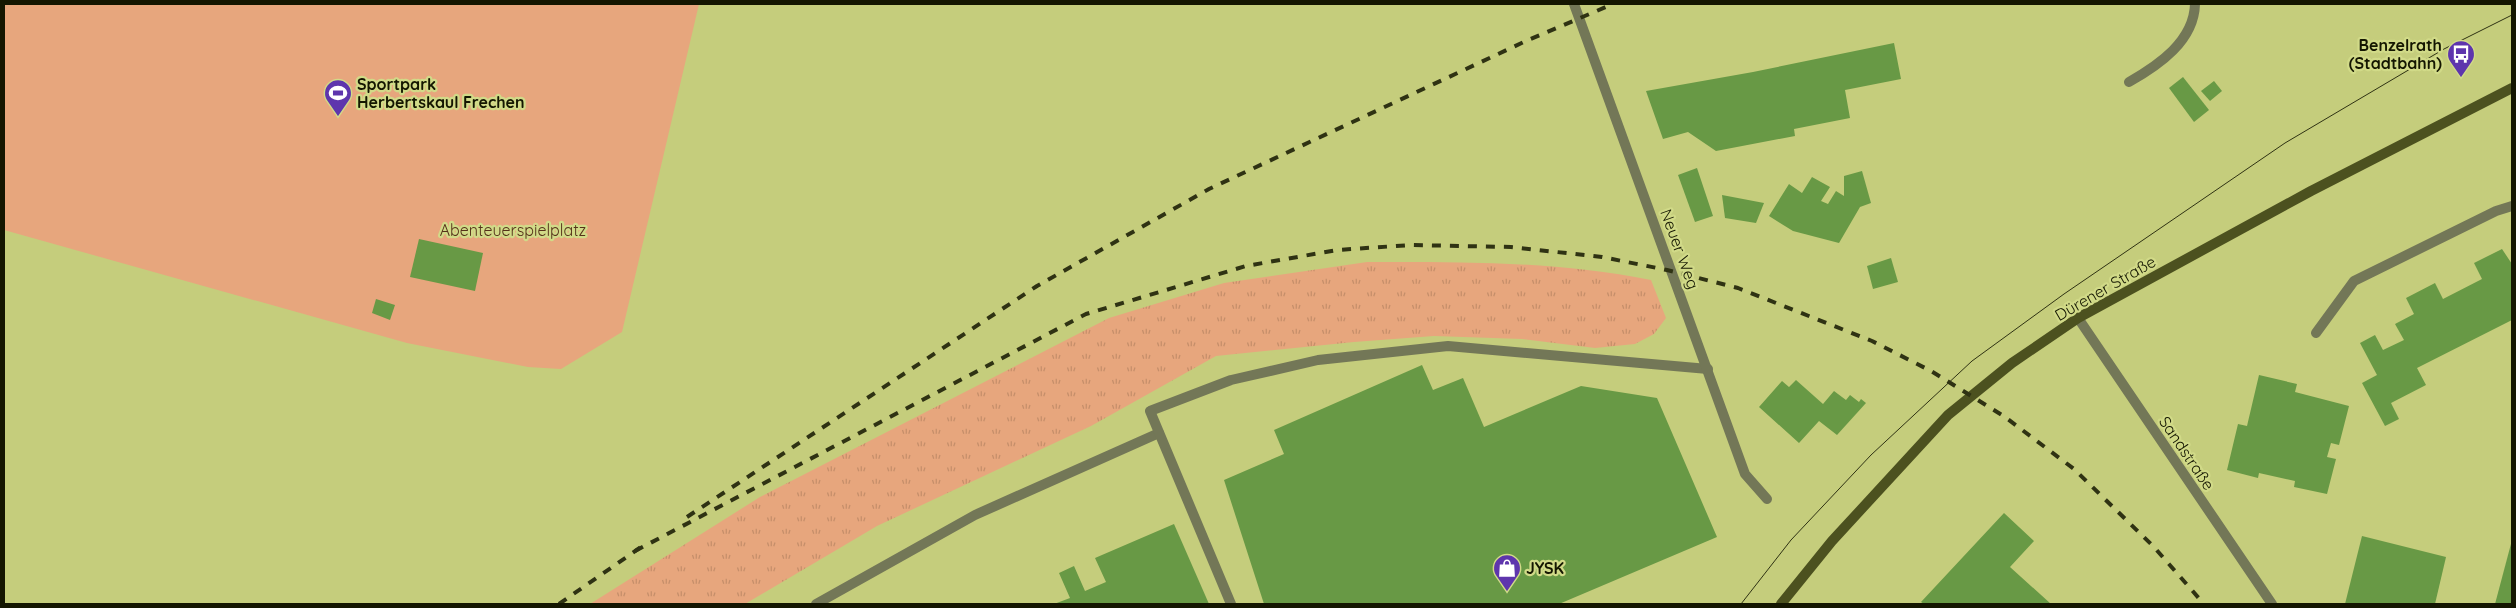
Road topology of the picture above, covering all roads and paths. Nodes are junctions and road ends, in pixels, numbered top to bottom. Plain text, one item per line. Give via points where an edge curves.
1 (1574, 4) edge
2 (2195, 4) edge
3 (2129, 82) dead end
4 (2512, 88) edge
5 (2512, 206) edge
6 (2078, 318) junction
7 (2316, 333) dead end
8 (1708, 369) junction
9 (1159, 433) junction
10 (1767, 499) dead end
11 (816, 604) edge
12 (1231, 604) edge
13 (1781, 604) edge
14 (2272, 604) edge

1 - 8 street, Neuer Weg
2 - 3 street via 2187,35 2156,67
4 - 6 main road, Dürener Straße via 2312,191
5 - 7 street via 2354,281
6 - 13 main road, Dürener Straße via 2012,363 1948,415 1832,540
6 - 14 street, Sandstraße
8 - 9 street via 1448,346 1318,360 1231,380 1150,411
8 - 10 street, Neuer Weg via 1745,474
9 - 11 street via 975,515
9 - 12 street

